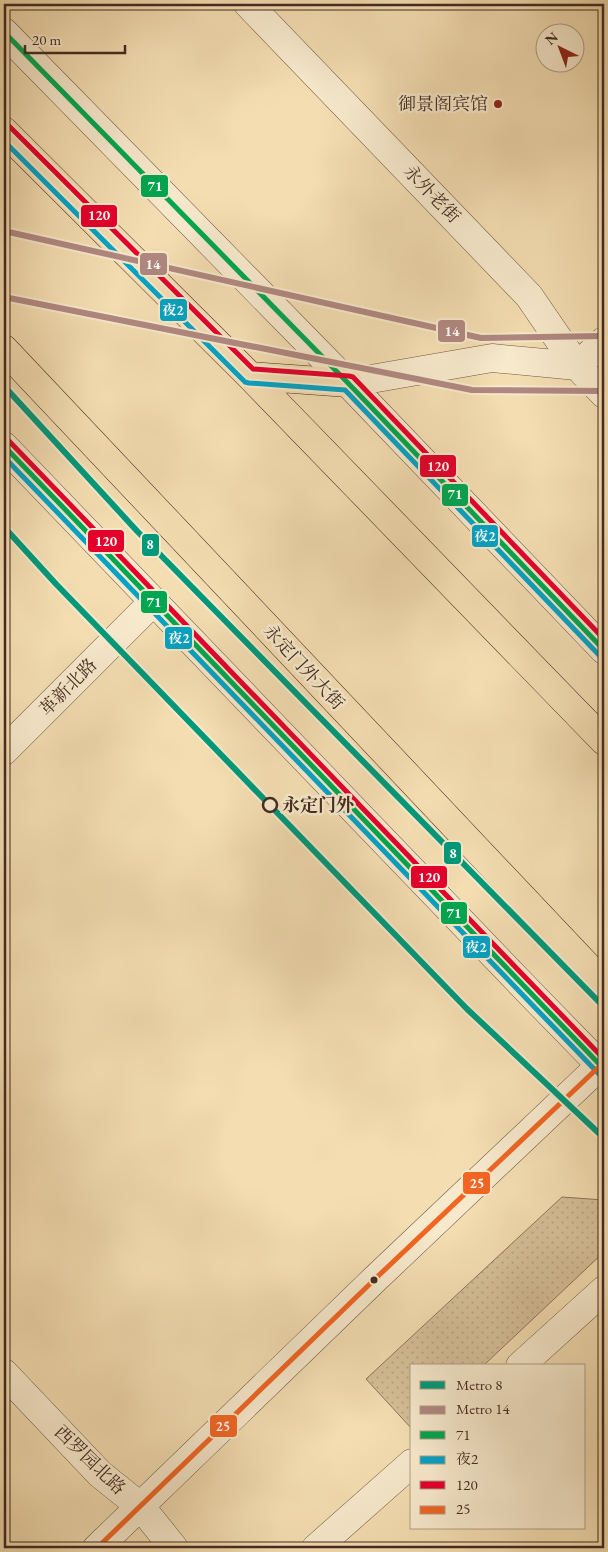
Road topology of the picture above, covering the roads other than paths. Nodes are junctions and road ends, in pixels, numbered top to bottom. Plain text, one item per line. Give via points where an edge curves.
1 (248, 4) edge
2 (4, 32) edge
3 (4, 131) edge
4 (604, 341) edge
5 (4, 349) edge
6 (577, 366) junction
7 (250, 376) junction
8 (348, 384) junction
9 (604, 394) edge
10 (4, 446) edge
11 (153, 602) junction
12 (604, 650) edge
13 (604, 740) edge
14 (4, 751) edge
15 (604, 984) edge
16 (603, 1066) edge
17 (604, 1290) edge
18 (522, 1364) edge
19 (4, 1373) edge
20 (410, 1465) edge
21 (141, 1507) junction
22 (97, 1548) edge
23 (174, 1548) edge
24 (316, 1548) edge

1 - 6 street, 永外老街 via 529,296
2 - 8 street
3 - 7 highway
4 - 6 street
5 - 15 highway, 永定门外大街
6 - 8 street via 492,358
6 - 9 street, 永外老街
7 - 8 highway
7 - 13 highway
8 - 12 street
10 - 11 street
11 - 14 street, 革新北路
11 - 16 street
16 - 21 street via 375,1279
17 - 18 street
19 - 21 street, 西罗园北路 via 100,1474
20 - 24 street
21 - 22 street
21 - 23 street, 西罗园北路

